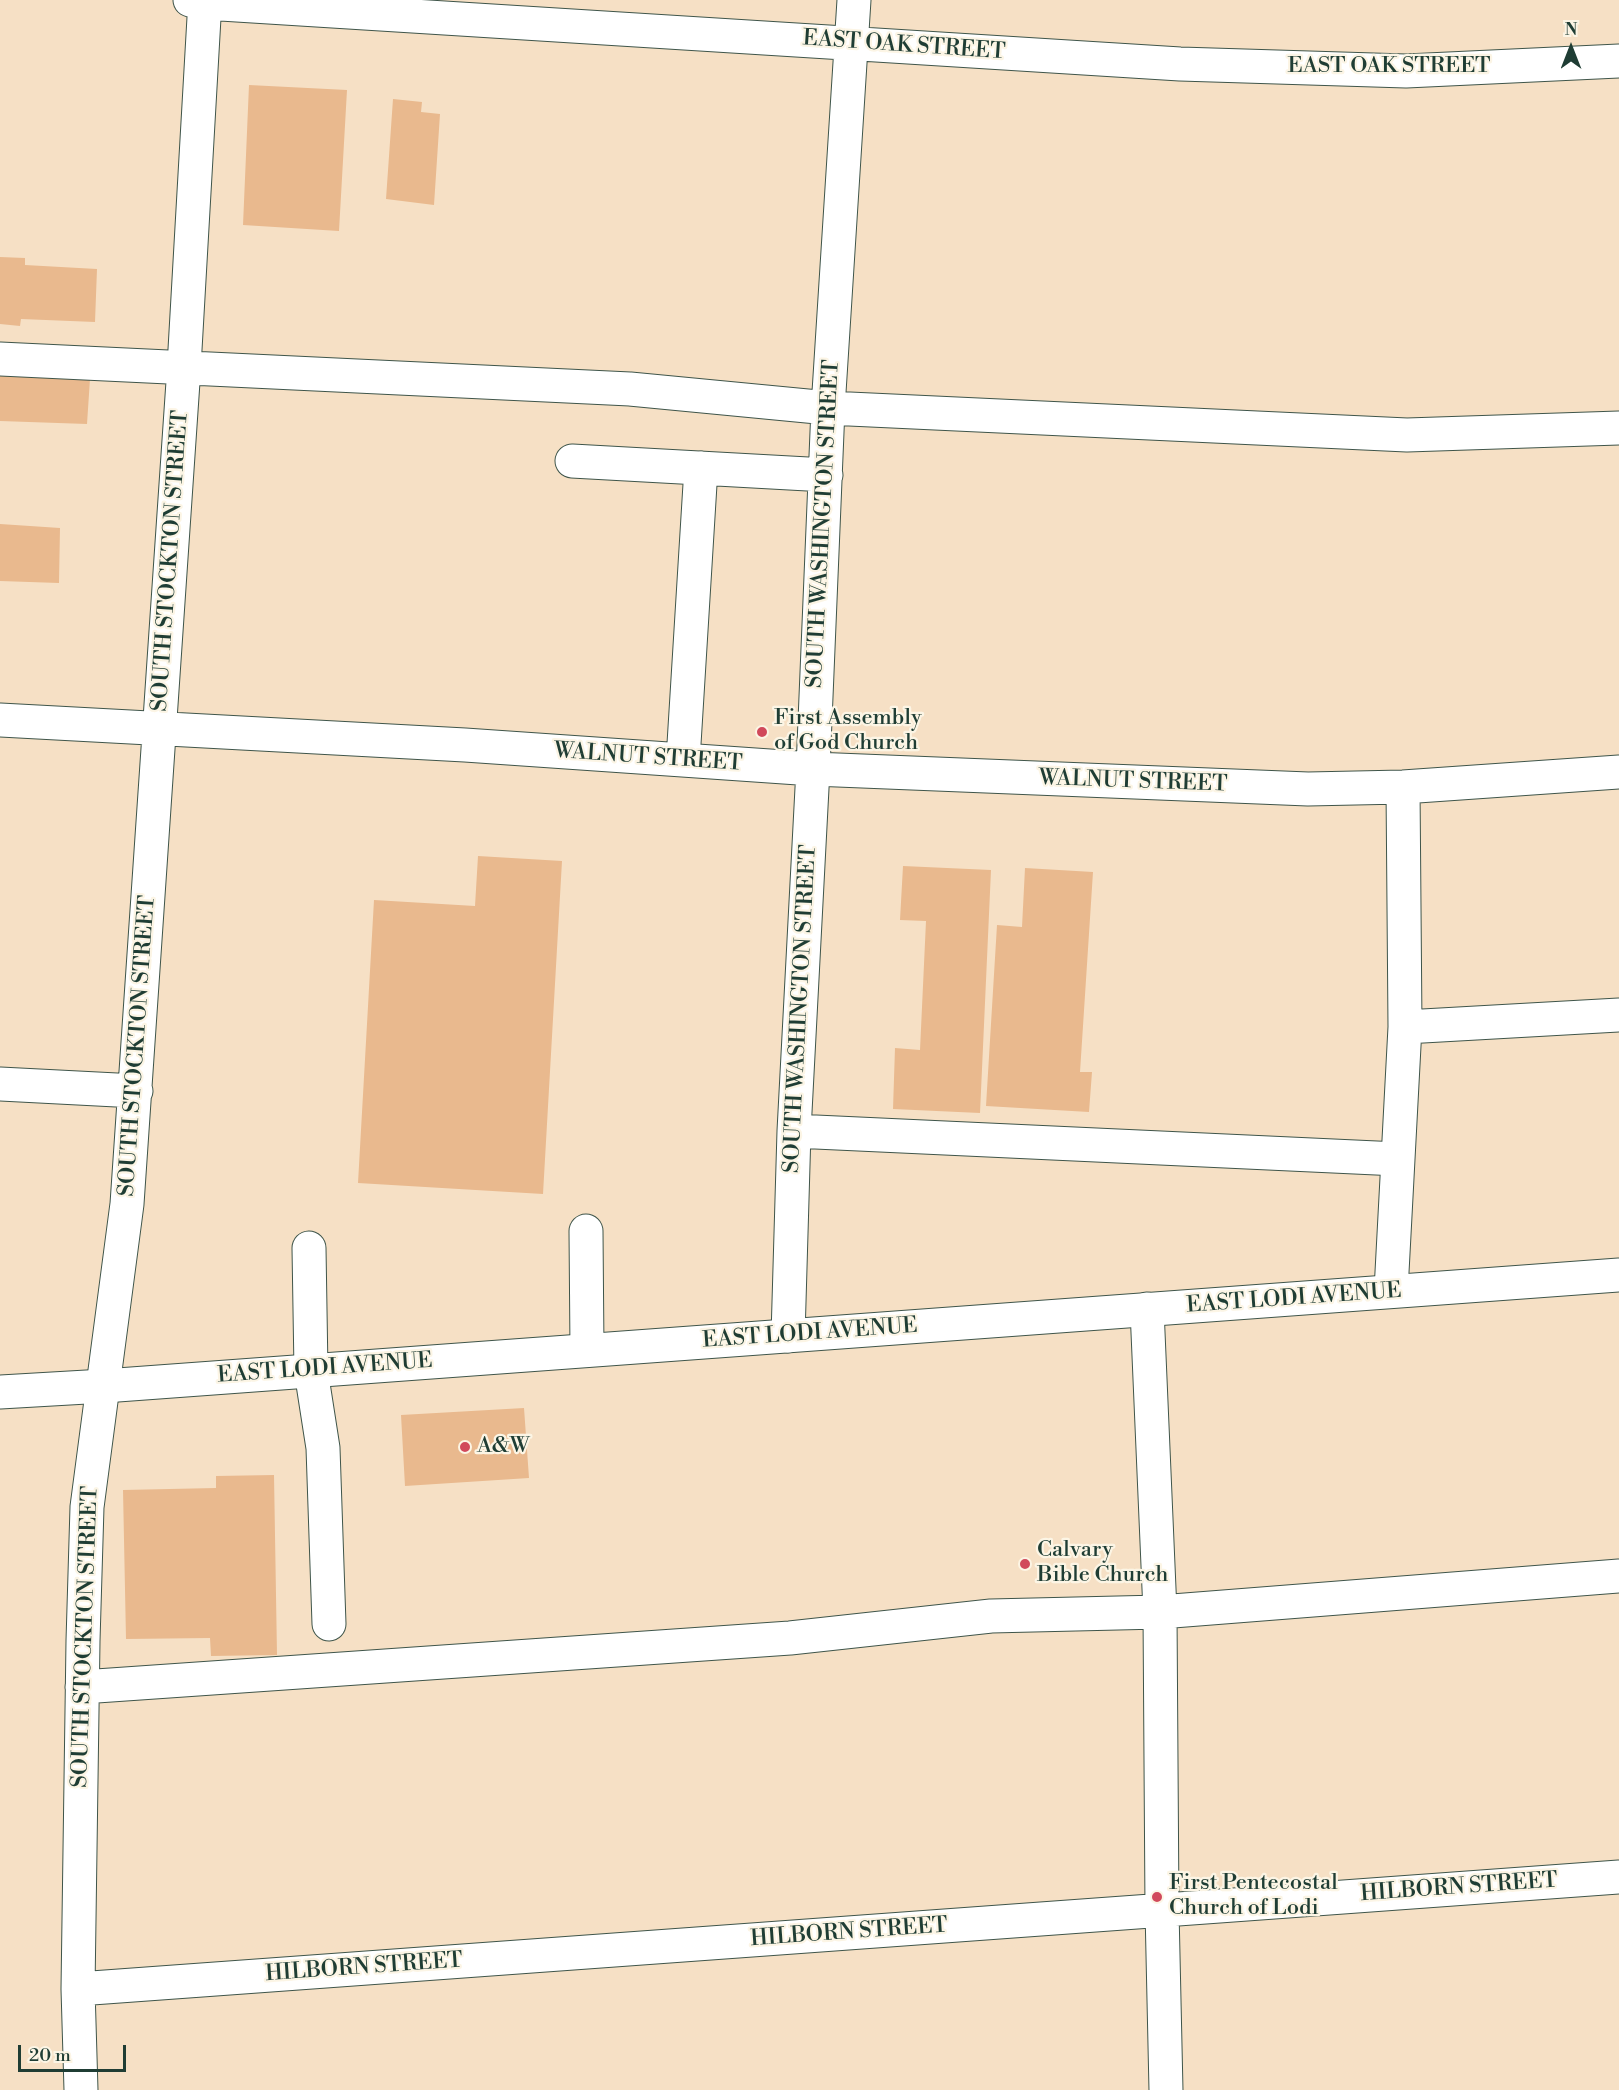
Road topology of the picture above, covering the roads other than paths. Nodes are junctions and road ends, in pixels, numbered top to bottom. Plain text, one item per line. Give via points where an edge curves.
1 (854, 0) edge
2 (200, 1) edge
3 (851, 43) junction
4 (1619, 61) edge
5 (0, 359) edge
6 (184, 368) junction
7 (828, 408) junction
8 (1619, 428) edge
9 (572, 461) dead end
10 (701, 468) junction
11 (826, 475) junction
12 (0, 720) edge
13 (160, 727) junction
14 (683, 760) junction
15 (813, 769) junction
16 (1619, 772) edge
17 (1403, 787) junction
18 (1619, 1015) edge
19 (1405, 1027) junction
20 (0, 1084) edge
21 (136, 1091) junction
22 (794, 1131) junction
23 (1398, 1159) junction
24 (585, 1231) dead end
25 (309, 1248) dead end
26 (1619, 1275) edge
27 (1391, 1292) junction
28 (1148, 1310) junction
29 (788, 1336) junction
30 (587, 1350) junction
31 (311, 1371) junction
32 (104, 1386) junction
33 (0, 1392) edge
34 (1619, 1576) edge
35 (1160, 1612) junction
36 (329, 1624) dead end
37 (82, 1687) junction
38 (1619, 1877) edge
39 (1162, 1910) junction
40 (78, 1989) junction
41 (81, 2090) edge
42 (1166, 2090) edge

1 - 3 street, SOUTH WASHINGTON STREET
2 - 3 street, EAST OAK STREET
2 - 6 street, SOUTH STOCKTON STREET
3 - 4 street, EAST OAK STREET via 1180,64 1406,71
3 - 7 street, SOUTH WASHINGTON STREET
5 - 6 street
6 - 7 street via 630,389
6 - 13 street, SOUTH STOCKTON STREET
7 - 8 street via 1407,435
7 - 11 street, SOUTH WASHINGTON STREET
9 - 10 street
10 - 11 street
10 - 14 street
11 - 15 street, SOUTH WASHINGTON STREET
12 - 13 street, WALNUT STREET
13 - 14 street, WALNUT STREET
13 - 21 street, SOUTH STOCKTON STREET
14 - 15 street, WALNUT STREET
15 - 17 street, WALNUT STREET via 1308,789
15 - 22 street, SOUTH WASHINGTON STREET
16 - 17 street, WALNUT STREET
17 - 19 street
18 - 19 street
19 - 23 street
20 - 21 street
21 - 32 street, SOUTH STOCKTON STREET via 127,1204
22 - 23 street
22 - 29 street, SOUTH WASHINGTON STREET
23 - 27 street
24 - 30 street
25 - 31 street
26 - 27 street, EAST LODI AVENUE
27 - 28 street, EAST LODI AVENUE
28 - 29 street, EAST LODI AVENUE
28 - 35 street
29 - 30 street, EAST LODI AVENUE
30 - 31 street, EAST LODI AVENUE
31 - 32 street, EAST LODI AVENUE
31 - 36 street via 323,1448
32 - 33 street, EAST LODI AVENUE
32 - 37 street, SOUTH STOCKTON STREET via 87,1507
34 - 35 street
35 - 37 street via 991,1616 790,1638
35 - 39 street
37 - 40 street, SOUTH STOCKTON STREET
38 - 39 street, HILBORN STREET
39 - 40 street, HILBORN STREET
39 - 42 street
40 - 41 street, SOUTH STOCKTON STREET

